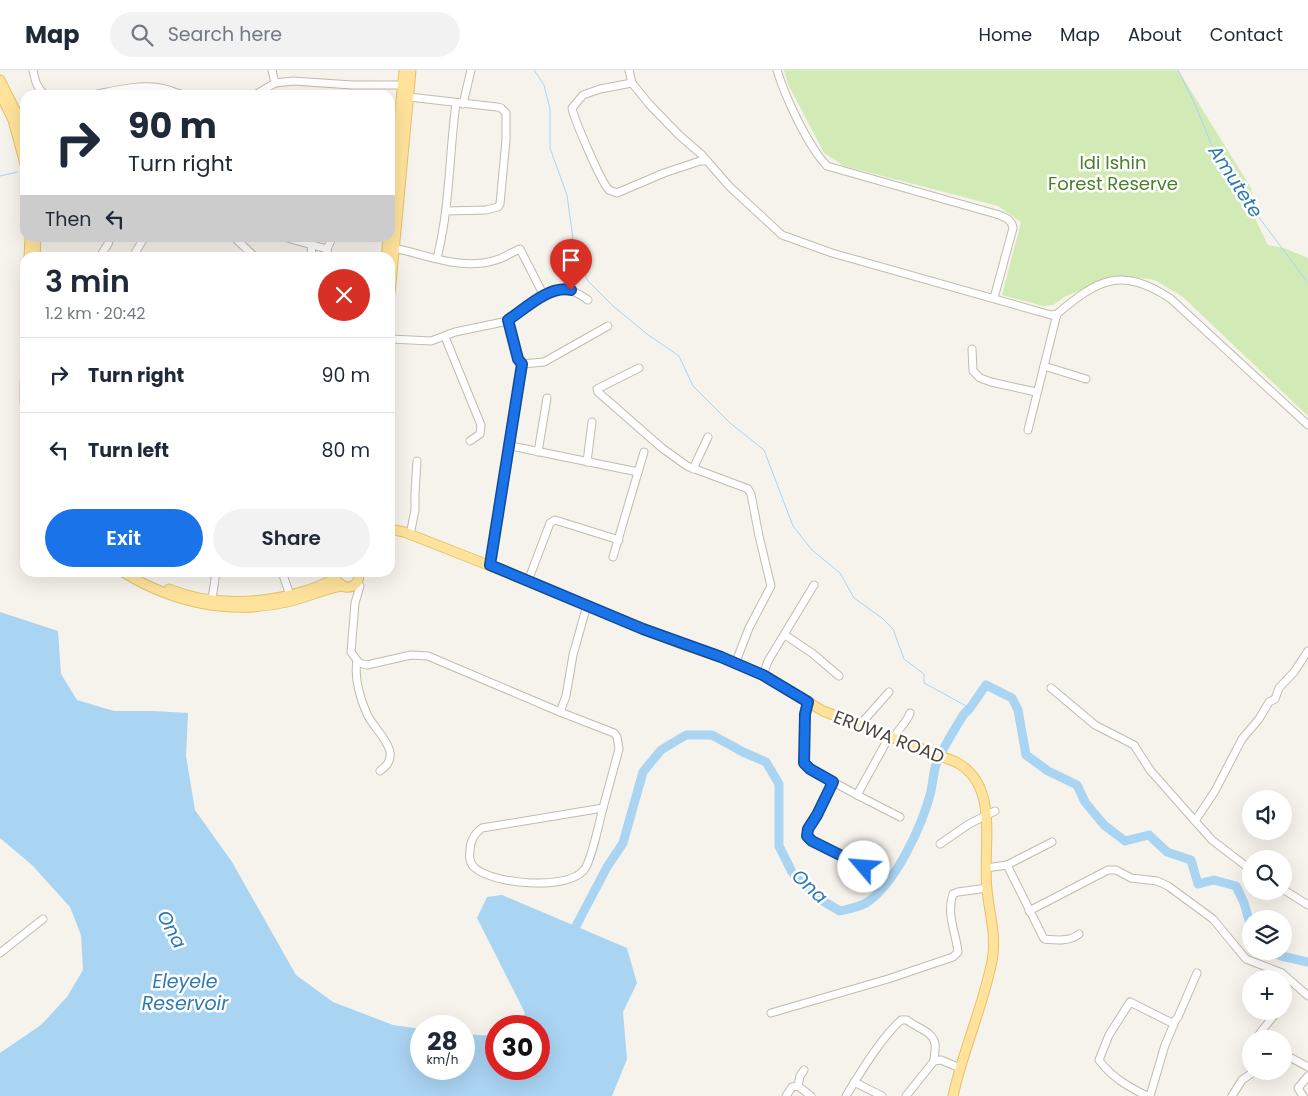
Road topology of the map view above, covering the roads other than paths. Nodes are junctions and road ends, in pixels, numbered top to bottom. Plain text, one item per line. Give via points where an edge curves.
1 (33, 70) edge
2 (272, 70) edge
3 (404, 70) edge
4 (411, 70) edge
5 (471, 70) edge
6 (629, 70) edge
7 (777, 70) edge
8 (0, 80) edge
9 (275, 83) junction
10 (632, 83) junction
11 (403, 85) junction
12 (40, 90) edge
13 (118, 90) edge
14 (160, 90) edge
15 (263, 90) edge
16 (0, 93) edge
17 (409, 97) junction
18 (460, 104) junction
19 (20, 122) edge
20 (395, 140) edge
21 (20, 146) edge
22 (707, 161) junction
23 (446, 211) junction
24 (395, 238) edge
25 (240, 242) edge
26 (303, 242) edge
27 (330, 242) edge
28 (395, 242) edge
29 (311, 244) junction
30 (394, 248) junction
31 (327, 249) junction
32 (250, 252) edge
33 (312, 252) edge
34 (327, 252) edge
35 (394, 252) edge
36 (437, 258) junction
37 (544, 296) junction
38 (994, 298) junction
39 (588, 300) dead end
40 (1057, 314) junction
41 (508, 320) junction
42 (608, 326) dead end
43 (445, 337) junction
44 (395, 339) edge
45 (972, 349) dead end
46 (522, 364) junction
47 (1044, 366) junction
48 (639, 368) dead end
49 (1086, 379) dead end
50 (1036, 392) junction
51 (547, 398) dead end
52 (592, 422) dead end
53 (1308, 425) edge
54 (1028, 430) dead end
55 (708, 437) dead end
56 (470, 442) dead end
57 (516, 447) dead end
58 (538, 452) junction
59 (644, 452) dead end
60 (417, 461) dead end
61 (587, 462) junction
62 (693, 469) junction
63 (638, 472) junction
64 (395, 530) edge
65 (410, 535) junction
66 (619, 540) junction
67 (613, 557) dead end
68 (490, 565) junction
69 (133, 577) edge
70 (145, 577) edge
71 (215, 577) edge
72 (284, 577) edge
73 (333, 577) edge
74 (338, 577) edge
75 (359, 577) edge
76 (528, 581) junction
77 (356, 584) junction
78 (814, 585) dead end
79 (343, 586) junction
80 (290, 595) junction
81 (212, 600) junction
82 (355, 603) junction
83 (587, 605) junction
84 (785, 635) junction
85 (1308, 651) edge
86 (357, 661) junction
87 (735, 664) junction
88 (763, 675) junction
89 (839, 676) dead end
90 (1051, 688) dead end
91 (889, 692) dead end
92 (808, 702) junction
93 (560, 712) junction
94 (910, 713) dead end
95 (859, 726) junction
96 (892, 738) junction
97 (380, 771) dead end
98 (833, 782) junction
99 (857, 796) junction
100 (603, 808) junction
101 (995, 811) dead end
102 (986, 816) junction
103 (900, 817) dead end
104 (1194, 820) junction
105 (1052, 842) dead end
106 (940, 844) dead end
107 (1242, 863) edge
108 (1007, 865) junction
109 (864, 867) dead end
110 (986, 868) junction
111 (987, 888) junction
112 (1292, 895) edge
113 (1308, 905) edge
114 (1029, 910) junction
115 (43, 919) dead end
116 (1079, 934) dead end
117 (0, 954) edge
118 (1197, 974) dead end
119 (1308, 996) edge
120 (771, 1013) dead end
121 (1270, 1020) edge
122 (1174, 1022) junction
123 (1262, 1030) edge
124 (1292, 1058) edge
125 (934, 1061) junction
126 (1308, 1067) edge
127 (960, 1068) junction
128 (804, 1070) dead end
129 (1308, 1076) edge
130 (1244, 1080) edge
131 (854, 1082) junction
132 (798, 1086) junction
133 (786, 1096) edge
134 (811, 1096) edge
135 (846, 1096) edge
136 (882, 1096) edge
137 (906, 1096) edge
138 (953, 1096) edge
139 (1148, 1096) edge
140 (1232, 1096) edge
141 (1303, 1096) edge

1 - 12 street
2 - 9 street
3 - 11 main road
4 - 17 main road
5 - 18 street
6 - 10 street
7 - 38 street via 805,132 827,166 996,214 1010,221 1012,233
8 - 19 main road
9 - 11 street via 310,81
9 - 15 street
10 - 22 street
10 - 22 street via 587,93 580,96 572,108 609,190 617,193 664,172
11 - 20 main road
13 - 14 street via 148,86
16 - 21 main road
17 - 18 street
17 - 24 main road
18 - 23 street
18 - 23 street via 502,108 506,114 500,204 486,210
22 - 38 street via 742,199 786,237
23 - 36 street
25 - 32 street
26 - 29 street
27 - 31 street
28 - 30 main road
29 - 31 street
29 - 33 street
30 - 35 main road
30 - 36 street
31 - 34 street
36 - 37 street via 476,264 497,260 520,249
37 - 39 street via 552,290 565,288
37 - 41 street
38 - 40 street
40 - 47 street
40 - 53 street via 1083,292 1108,282 1132,281 1156,288 1181,307
41 - 43 street
41 - 46 street
42 - 46 street via 544,362
43 - 44 street via 431,341
43 - 56 street via 481,425 480,434
45 - 50 street via 974,371 980,378
46 - 68 street
47 - 49 street
47 - 50 street
48 - 62 street via 598,388 598,392 662,448
50 - 54 street
51 - 58 street
52 - 61 street
55 - 62 street
57 - 58 street
58 - 61 street
59 - 63 street
60 - 65 street via 415,510
61 - 63 street
62 - 87 street via 748,489 752,497 770,588
63 - 66 street
64 - 65 main road, ERUWA ROAD
65 - 68 main road, ERUWA ROAD
66 - 67 street
66 - 76 street via 552,521
68 - 76 main road, ERUWA ROAD
69 - 79 main road via 170,596 222,607 274,605
70 - 81 main road via 173,590
71 - 81 street
72 - 80 street
73 - 80 main road via 309,590
74 - 79 main road
75 - 77 main road
76 - 83 main road, ERUWA ROAD
77 - 79 main road via 349,588
77 - 82 street via 360,586
78 - 84 street
79 - 82 street via 349,588
80 - 81 main road via 268,600
82 - 86 street via 352,652
83 - 87 main road, ERUWA ROAD
83 - 93 street
84 - 88 street
84 - 89 street
85 - 104 street via 1242,739 1215,791
86 - 93 street via 367,665 410,655 428,656
86 - 97 street via 359,688 367,715 389,748 389,761
87 - 88 main road, ERUWA ROAD
88 - 92 main road, ERUWA ROAD
90 - 104 street via 1095,725 1134,745 1155,776
91 - 95 street
92 - 95 main road, ERUWA ROAD
92 - 98 street via 804,763
93 - 100 street via 614,732 617,737 619,749
94 - 96 street
95 - 96 main road, ERUWA ROAD
96 - 99 street
96 - 102 main road, ERUWA ROAD via 956,762 966,769 977,782
98 - 99 street
98 - 109 street via 807,836
99 - 103 street
100 - 100 street via 584,870 571,879 536,884 492,877 471,864 473,837 482,828
101 - 102 street
102 - 106 street
102 - 110 main road, ERUWA ROAD
104 - 107 street via 1212,840
105 - 108 street
108 - 110 street
108 - 114 street
110 - 111 main road, ERUWA ROAD
111 - 120 street via 953,894 952,919 958,952 953,957
111 - 127 main road, ERUWA ROAD via 993,926 993,960
112 - 113 street
114 - 116 street via 1044,939 1069,939
114 - 119 street via 1108,870 1116,870 1131,878 1157,881 1213,919 1246,958 1282,973
115 - 117 street
118 - 122 street
121 - 123 street
122 - 139 street
122 - 139 street via 1130,1002 1100,1056 1103,1066 1120,1082
124 - 126 street
125 - 127 street via 941,1060
125 - 131 street via 933,1038 903,1019 894,1026
125 - 137 street
127 - 138 main road, ERUWA ROAD
128 - 132 street
129 - 141 street via 1298,1088
130 - 140 street
131 - 135 street
131 - 136 street
132 - 133 street via 792,1087
132 - 134 street

